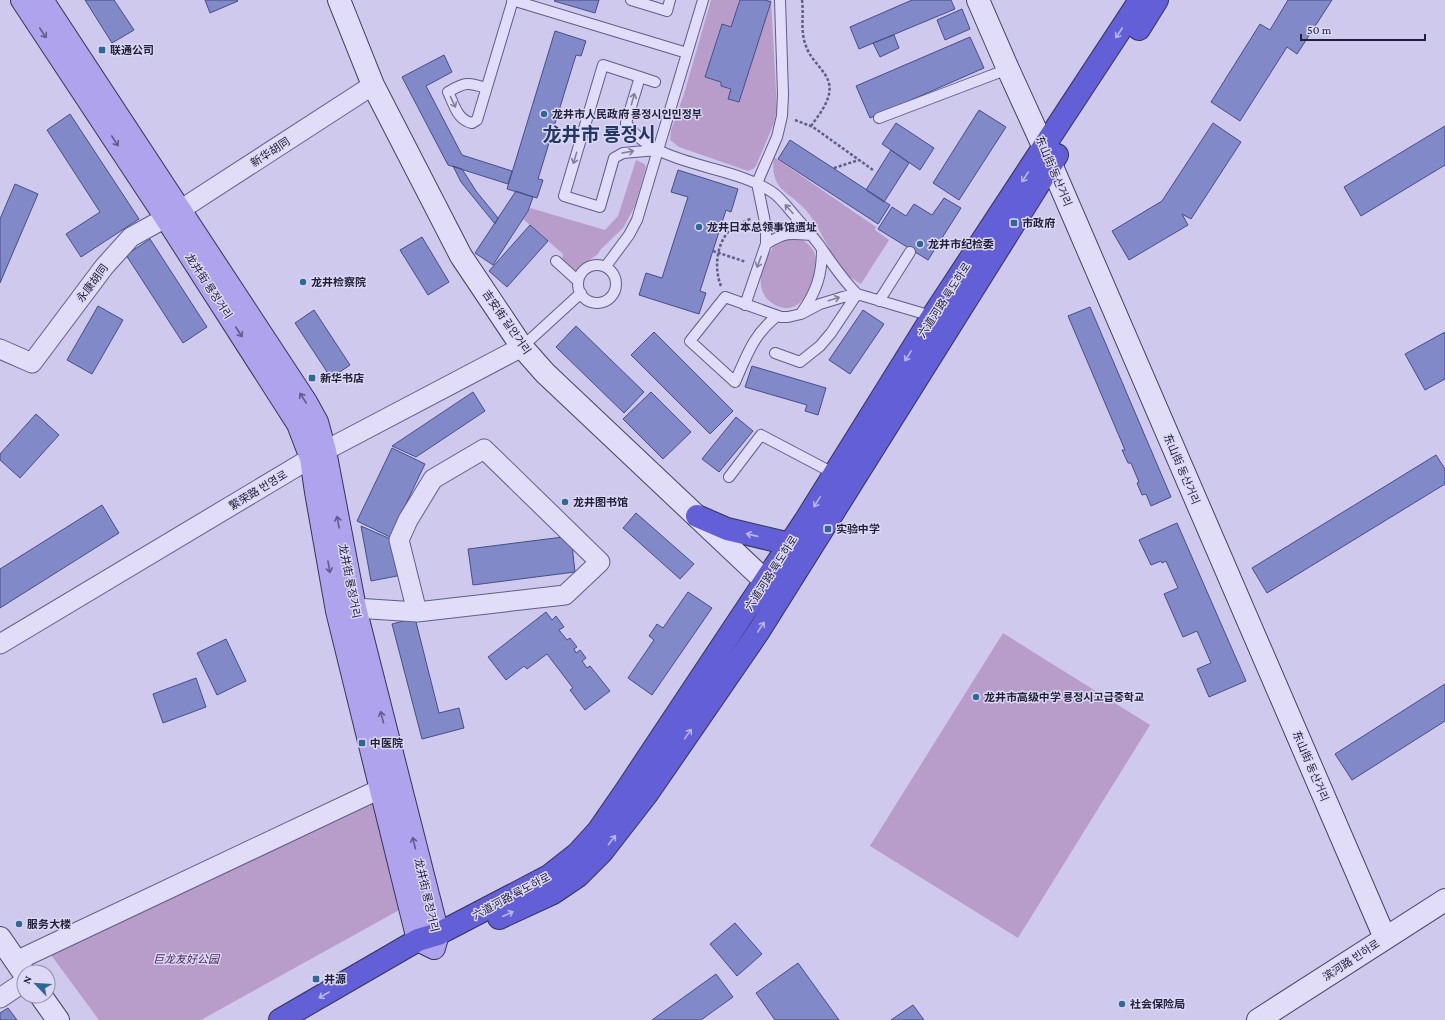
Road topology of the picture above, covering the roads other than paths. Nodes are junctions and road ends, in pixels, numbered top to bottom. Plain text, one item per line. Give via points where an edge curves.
1 (22, 0) edge
2 (42, 0) edge
3 (338, 0) edge
4 (512, 0) edge
5 (631, 0) edge
6 (670, 0) edge
7 (702, 0) edge
8 (780, 0) edge
9 (978, 0) edge
10 (1140, 0) edge
11 (1158, 0) edge
12 (686, 53) junction
13 (1008, 69) junction
14 (640, 77) junction
15 (655, 82) dead end
16 (373, 85) junction
17 (486, 88) dead end
18 (878, 118) dead end
19 (657, 150) junction
20 (1048, 156) junction
21 (756, 183) junction
22 (173, 214) junction
23 (811, 235) junction
24 (766, 244) junction
25 (822, 248) junction
26 (910, 252) dead end
27 (556, 261) dead end
28 (606, 266) junction
29 (578, 281) junction
30 (580, 294) junction
31 (857, 294) junction
32 (879, 301) junction
33 (745, 305) junction
34 (801, 314) junction
35 (777, 316) junction
36 (942, 319) junction
37 (522, 347) junction
38 (0, 349) edge
39 (775, 353) dead end
40 (318, 455) junction
41 (835, 474) junction
42 (729, 477) dead end
43 (697, 516) junction
44 (790, 544) junction
45 (766, 580) junction
46 (781, 596) junction
47 (346, 610) junction
48 (417, 612) junction
49 (0, 644) edge
50 (380, 789) junction
51 (1445, 900) edge
52 (0, 938) edge
53 (1385, 938) junction
54 (430, 941) junction
55 (18, 964) edge
56 (26, 964) edge
57 (16, 987) edge
58 (0, 998) edge
59 (46, 1004) edge
60 (58, 1020) edge
61 (280, 1020) edge
62 (309, 1020) edge
63 (1258, 1020) edge

1 -> 22 main road, 龙井街 룡정거리
2 - 22 main road, 龙井街 룡정거리
3 - 16 street, 吉安街 길안거리
4 - 12 lane
4 - 17 lane
5 - 6 lane via 667,11
7 - 12 lane
8 - 21 lane via 782,116 777,137
9 - 13 street, 东山街 동산거리
10 -> 20 highway, 六道河路 륙도하로
11 - 20 highway, 六道河路 륙도하로
12 - 19 lane
13 - 18 lane
13 - 20 street, 东山街 동산거리
14 - 15 lane
19 -> 14 lane via 639,138 626,122
14 -> 19 lane via 603,65 564,196 600,207 614,158 623,152
16 - 22 street, 新华胡同
16 - 37 street, 吉安街 길안거리 via 461,256
19 - 21 lane
19 - 28 lane via 637,220
20 - 36 highway, 六道河路 륙도하로
20 - 53 street, 东山街 동산거리
23 -> 21 lane via 773,192
21 - 24 lane via 766,227
22 - 38 street, 永康胡同 via 131,237 104,267 32,364
22 - 40 main road, 龙井街 룡정거리
23 - 24 lane via 785,234
23 - 25 lane
24 -> 33 lane
25 - 31 lane via 845,283
25 - 34 lane via 820,274 812,297
26 - 32 lane
27 - 29 lane
28 - 29 lane via 590,266 580,274
28 - 30 lane via 616,278 613,296 596,303 590,302
29 - 30 lane
30 - 37 lane
31 - 32 lane
34 -> 31 lane via 826,302
31 - 39 lane via 831,333 800,362
32 - 36 lane
33 - 35 lane
33 - 35 lane via 725,297 690,341 735,382 755,339 765,325
34 - 35 lane
36 -> 41 highway, 六道河路 륙도하로
36 - 46 highway, 六道河路 륙도하로
37 - 40 street, 繁荣路 번영로
37 - 43 street, 吉安街 길안거리 via 545,373
40 - 47 main road, 龙井街 룡정거리 via 316,492
40 - 49 street, 繁荣路 번영로
41 - 42 lane via 761,435
41 -> 44 highway, 六道河路 륙도하로
44 -> 43 highway via 727,529
43 - 45 street, 吉安街 길안거리
44 - 45 highway, 六道河路 륙도하로
45 - 46 street, 吉安街 길안거리
45 - 54 highway, 六道河路 륙도하로 via 609,816 577,854 549,876
54 -> 46 highway, 六道河路 륙도하로 via 553,893 578,876 602,852 647,794
47 - 48 street
47 - 50 main road, 龙井街 룡정거리
54 -> 47 main road, 龙井街 룡정거리
48 - 48 street via 565,595 600,562 484,449 433,479 399,540
50 - 54 main road, 龙井街 룡정거리
50 - 56 street
51 - 53 street, 滨河路 빈하로
52 - 55 street
53 - 63 street, 滨河路 빈하로
54 -> 61 highway, 六道河路 륙도하로
54 - 62 highway, 六道河路 륙도하로 via 394,970
57 - 58 street
59 - 60 street

